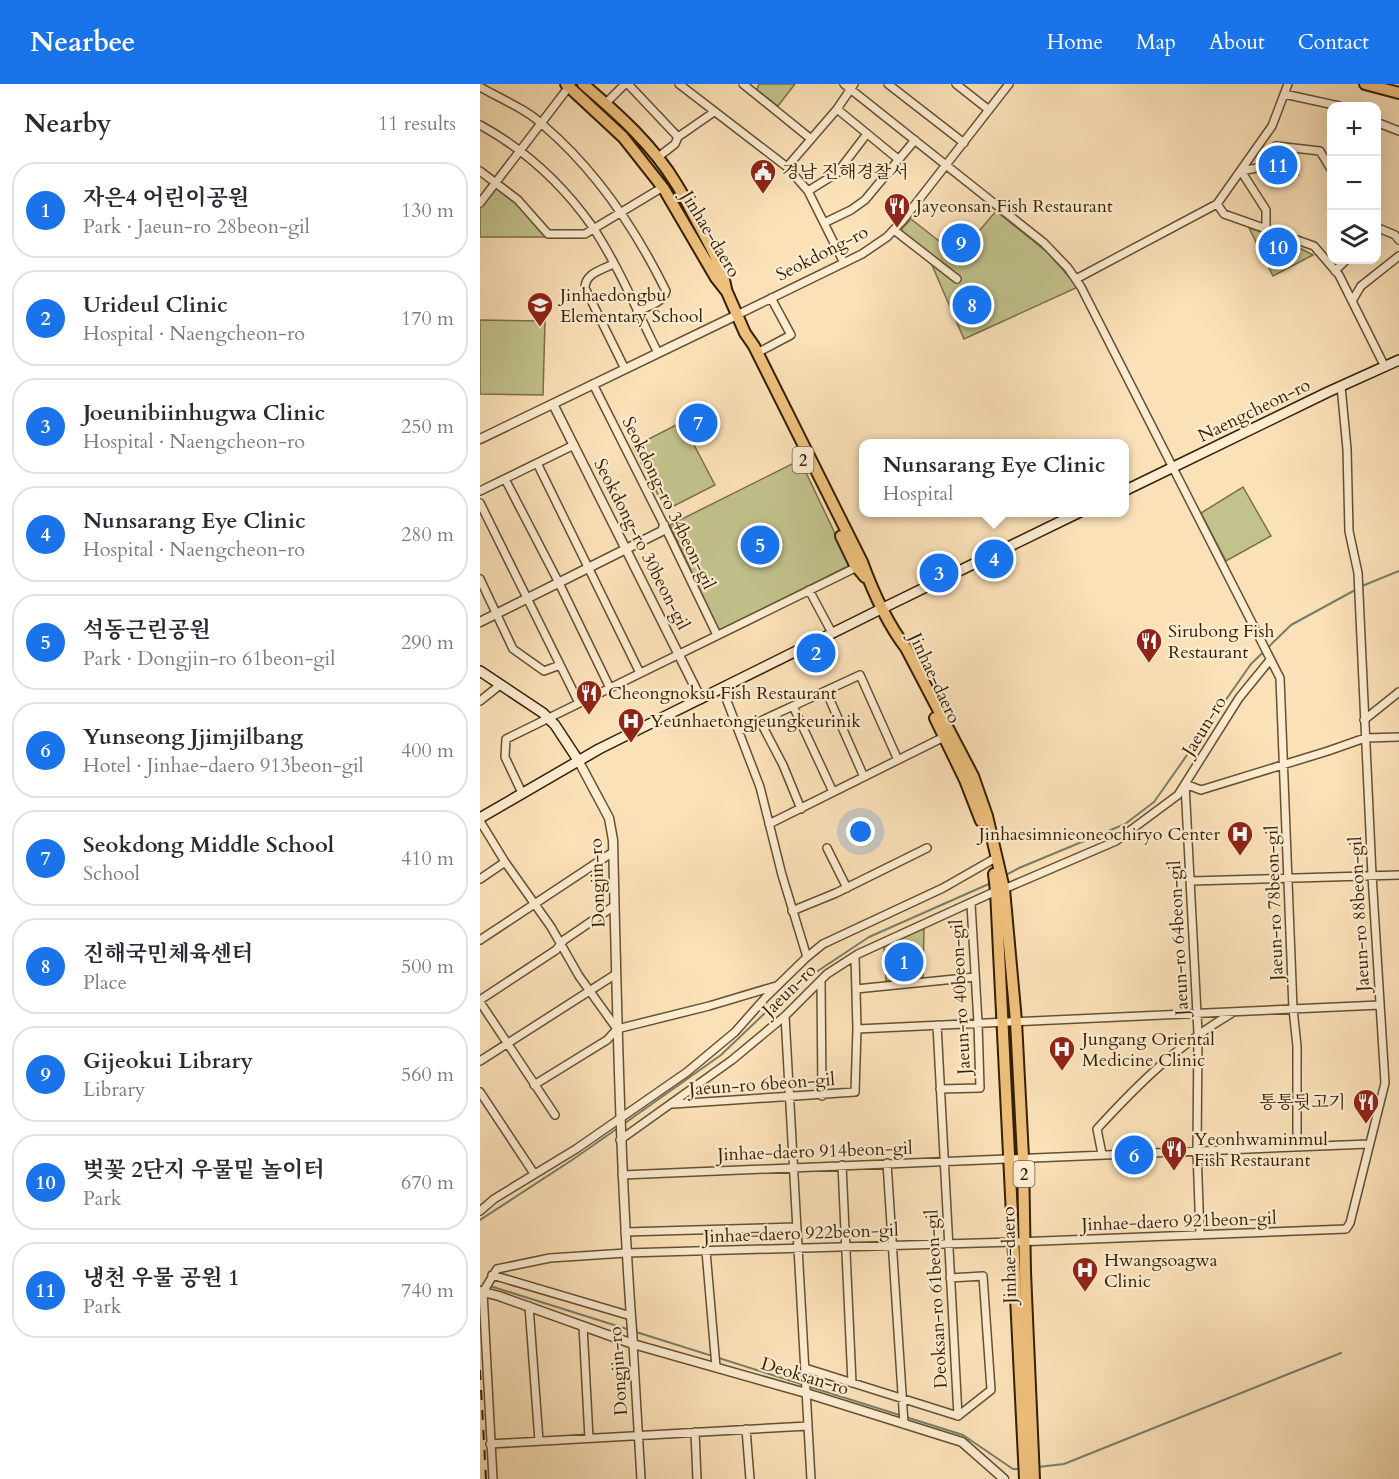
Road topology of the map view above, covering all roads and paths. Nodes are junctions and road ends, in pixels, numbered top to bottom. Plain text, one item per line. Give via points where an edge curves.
1 (583, 84) edge
2 (627, 84) edge
3 (679, 84) edge
4 (743, 84) edge
5 (888, 84) edge
6 (956, 84) edge
7 (1009, 84) edge
8 (1288, 84) edge
9 (1365, 84) edge
10 (569, 85) edge
11 (849, 86) edge
12 (480, 87) edge
13 (753, 87) edge
14 (1399, 93) edge
15 (1284, 94) junction
16 (606, 103) junction
17 (1327, 103) edge
18 (837, 109) junction
19 (989, 110) junction
20 (714, 112) junction
21 (542, 124) junction
22 (1381, 124) edge
23 (480, 125) edge
24 (1399, 131) edge
25 (866, 135) junction
26 (1265, 136) junction
27 (678, 137) junction
28 (811, 139) junction
29 (915, 140) junction
30 (964, 143) junction
31 (1276, 146) junction
32 (520, 153) junction
33 (657, 158) junction
34 (898, 159) junction
35 (1327, 163) edge
36 (947, 165) junction
37 (787, 167) junction
38 (480, 171) edge
39 (1241, 171) junction
40 (497, 183) junction
41 (663, 187) junction
42 (808, 191) junction
43 (480, 203) edge
44 (1217, 204) junction
45 (621, 211) junction
46 (824, 223) junction
47 (593, 228) junction
48 (1266, 229) junction
49 (1381, 229) edge
50 (894, 230) junction
51 (1399, 240) edge
52 (1399, 255) edge
53 (844, 263) junction
54 (613, 264) junction
55 (1342, 264) edge
56 (1335, 271) junction
57 (957, 279) dead end
58 (1076, 279) junction
59 (727, 292) junction
60 (771, 298) junction
61 (1352, 301) junction
62 (637, 311) junction
63 (737, 315) junction
64 (745, 333) junction
65 (757, 352) junction
66 (658, 353) junction
67 (1399, 360) edge
68 (1385, 367) junction
69 (625, 369) junction
70 (593, 384) junction
71 (1341, 386) junction
72 (553, 404) junction
73 (480, 440) edge
74 (574, 445) junction
75 (537, 463) junction
76 (1173, 467) junction
77 (505, 479) junction
78 (1129, 489) edge
79 (480, 491) edge
80 (480, 503) edge
81 (1072, 517) edge
82 (664, 525) junction
83 (626, 549) junction
84 (857, 567) junction
85 (589, 568) junction
86 (480, 579) edge
87 (559, 583) junction
88 (870, 583) junction
89 (809, 590) junction
90 (528, 598) junction
91 (883, 608) junction
92 (497, 614) junction
93 (480, 622) edge
94 (832, 633) junction
95 (896, 634) junction
96 (717, 635) junction
97 (678, 654) junction
98 (1270, 660) junction
99 (560, 665) junction
100 (480, 671) edge
101 (640, 673) junction
102 (500, 685) junction
103 (610, 688) junction
104 (722, 688) junction
105 (826, 691) junction
106 (1399, 692) edge
107 (700, 699) junction
108 (480, 701) edge
109 (579, 703) junction
110 (793, 706) junction
111 (548, 718) junction
112 (1364, 720) junction
113 (760, 722) junction
114 (739, 731) junction
115 (944, 737) junction
116 (1399, 737) edge
117 (1365, 738) junction
118 (578, 760) junction
119 (898, 760) junction
120 (1283, 764) junction
121 (864, 777) junction
122 (1185, 784) junction
123 (833, 792) junction
124 (522, 793) junction
125 (801, 808) junction
126 (480, 819) edge
127 (769, 824) junction
128 (827, 848) dead end
129 (927, 848) dead end
130 (613, 852) junction
131 (992, 860) junction
132 (505, 862) junction
133 (996, 871) junction
134 (1372, 875) junction
135 (1399, 875) edge
136 (1288, 878) junction
137 (480, 879) edge
138 (1190, 881) junction
139 (847, 888) junction
140 (1000, 889) junction
141 (536, 904) junction
142 (971, 904) junction
143 (614, 906) junction
144 (792, 911) junction
145 (480, 940) edge
146 (561, 943) junction
147 (855, 956) junction
148 (807, 957) junction
149 (616, 974) junction
150 (975, 976) junction
151 (820, 980) junction
152 (779, 985) junction
153 (856, 989) junction
154 (590, 991) junction
155 (480, 1001) edge
156 (1380, 1005) junction
157 (1293, 1009) junction
158 (1234, 1011) junction
159 (1197, 1013) junction
160 (785, 1016) junction
161 (1002, 1021) junction
162 (1016, 1021) junction
163 (978, 1023) junction
164 (937, 1025) junction
165 (617, 1029) junction
166 (857, 1029) junction
167 (1198, 1034) junction
168 (506, 1044) junction
169 (480, 1061) edge
170 (534, 1085) junction
171 (940, 1089) junction
172 (480, 1092) edge
173 (822, 1096) junction
174 (790, 1098) junction
175 (672, 1104) junction
176 (555, 1116) dead end
177 (619, 1119) junction
178 (620, 1140) junction
179 (1369, 1144) junction
180 (1298, 1147) junction
181 (1197, 1151) junction
182 (1102, 1154) junction
183 (1023, 1157) junction
184 (1010, 1158) junction
185 (944, 1161) junction
186 (888, 1163) junction
187 (842, 1165) junction
188 (794, 1167) junction
189 (533, 1172) dead end
190 (622, 1175) junction
191 (480, 1211) edge
192 (797, 1227) junction
193 (1346, 1229) joint
194 (625, 1232) junction
195 (1200, 1235) junction
196 (1013, 1242) junction
197 (1025, 1242) junction
198 (948, 1244) junction
199 (893, 1246) junction
200 (846, 1247) junction
201 (798, 1248) junction
202 (706, 1251) junction
203 (626, 1258) junction
204 (492, 1275) junction
205 (950, 1278) junction
206 (482, 1292) edge
207 (529, 1306) junction
208 (630, 1316) junction
209 (583, 1326) junction
210 (633, 1344) junction
211 (716, 1367) junction
212 (805, 1368) junction
213 (852, 1383) junction
214 (806, 1393) junction
215 (903, 1399) junction
216 (958, 1416) junction
217 (904, 1424) junction
218 (808, 1425) junction
219 (747, 1429) junction
220 (695, 1432) junction
221 (638, 1435) junction
222 (589, 1438) junction
223 (539, 1441) junction
224 (490, 1444) junction
225 (1031, 1473) edge
226 (493, 1479) edge
227 (641, 1479) edge
228 (697, 1479) edge
229 (750, 1479) edge
230 (811, 1479) edge
231 (1004, 1479) edge

1 - 16 main road, Jinhae-daero / 2
2 - 16 street
2 - 27 street
3 - 20 street
4 - 13 street
5 - 30 street
6 - 19 street
7 - 19 street, Seokdong-ro
8 - 15 street
9 - 14 main road
10 - 21 street
10 - 41 main road, Jinhae-daero / 2 via 622,137
11 - 18 street
11 - 29 street, Jaeun-ro 78beon-gil
12 - 21 street
13 - 28 street
15 - 17 street
15 - 26 street
16 - 33 main road, Jinhae-daero / 2
18 - 25 street
18 - 28 street
19 - 30 street, Seokdong-ro
20 - 27 street
20 - 37 street
21 - 32 street
21 - 45 street via 590,171
22 - 24 street
23 - 32 street
25 - 34 street
25 - 42 street via 837,173
26 - 31 street
26 - 39 street
27 - 33 street
28 - 37 street
29 - 34 street
29 - 36 street, Jaeun-ro 78beon-gil
30 - 36 street, Seokdong-ro
31 - 35 street via 1320,151
31 - 39 street via 1262,167
32 - 40 street
32 - 47 street via 551,178
33 - 59 main road, Jinhae-daero / 2 via 706,236
34 - 46 street via 866,200
36 - 50 street, Seokdong-ro
36 - 58 street, Jaeun-ro 78beon-gil via 1044,243
37 - 42 street
38 - 40 street
39 - 44 street
39 - 48 street via 1266,210
40 - 43 street
40 - 47 street via 548,234 585,234
41 - 45 street
41 - 59 main road, Jinhae-daero / 2
42 - 46 street
44 - 48 street via 1224,214
44 - 58 street
45 - 47 street
45 - 62 street via 666,291 660,301
46 - 53 street
47 - 54 street
48 - 56 street via 1314,246
49 - 51 street
50 - 53 street, Seokdong-ro via 877,245
50 - 57 street
52 - 61 street via 1361,286
53 - 60 street, Seokdong-ro
54 - 62 street
54 - 69 street via 588,276 584,283
55 - 56 street
56 - 61 street
58 - 76 street, Jaeun-ro 78beon-gil
59 - 63 main road, 2
60 - 63 street, Seokdong-ro
60 - 65 street via 791,335
61 - 68 street
62 - 66 street
63 - 64 main road, 2
63 - 66 street, Seokdong-ro
64 - 65 main road, 2
64 - 84 main road, 2 via 748,349
65 - 88 main road, 2
66 - 69 street, Seokdong-ro
67 - 68 main road, Naengcheon-ro
68 - 71 main road, Naengcheon-ro
69 - 70 street, Seokdong-ro
70 - 72 street, Seokdong-ro
70 - 82 street, Seokdong-ro 34beon-gil
71 - 76 main road, Naengcheon-ro
71 - 112 street, Jaeun-ro 88beon-gil via 1349,531 1359,582
72 - 73 street, Seokdong-ro
72 - 74 street, Seokdong-ro 30beon-gil
74 - 75 street
74 - 83 street, Seokdong-ro 30beon-gil
75 - 77 street
75 - 85 street
76 - 78 main road, Naengcheon-ro
76 - 98 street, Jaeun-ro 78beon-gil
77 - 79 street
77 - 87 street
80 - 90 street
81 - 91 main road
82 - 83 street via 662,531
82 - 96 street, Seokdong-ro 34beon-gil
83 - 85 street
83 - 97 street, Seokdong-ro 30beon-gil
84 - 88 main road, 2
84 - 89 street
85 - 87 street
85 - 101 street
86 - 92 street
87 - 90 street
87 - 103 street
88 - 91 main road, 2
89 - 94 street
89 - 96 street
90 - 92 street
90 - 99 street
91 - 94 main road
91 - 95 main road, 2
92 - 93 street
92 - 99 street via 513,649 544,671
94 - 104 main road
95 - 115 main road, Jinhae-daero / 2 via 901,653
95 - 133 main road, Jinhae-daero / 2 via 973,776 987,816
96 - 97 street
97 - 101 street
97 - 107 street, Seokdong-ro 30beon-gil
98 - 120 street, Jaeun-ro 78beon-gil via 1280,678
98 - 122 street, Jaeun-ro via 1239,698
99 - 109 street
100 - 102 main road, Dongjin-ro
101 - 103 street
102 - 108 street
102 - 111 main road, Dongjin-ro
103 - 109 street
104 - 107 main road
104 - 114 street
105 - 110 street
105 - 119 street via 860,675
105 - 121 street
106 - 112 street
107 - 118 main road
109 - 111 street
110 - 113 street
110 - 123 street
111 - 118 main road, Dongjin-ro
111 - 124 street via 506,739 505,757
112 - 117 street, Jaeun-ro 88beon-gil
113 - 114 street
113 - 125 street
114 - 127 street
115 - 119 street
115 - 131 main road, Jinhae-daero / 2 via 980,818
116 - 117 street
117 - 120 street
117 - 134 street, Jaeun-ro 88beon-gil
118 - 124 main road
118 - 130 street, Dongjin-ro via 609,818
119 - 121 street
120 - 122 street via 1201,790
120 - 136 street, Jaeun-ro 78beon-gil
121 - 123 street
122 - 138 street, Jaeun-ro 64beon-gil
122 - 140 street, Jaeun-ro via 1178,795 1116,841
123 - 125 street
124 - 126 main road
125 - 127 street
126 - 132 street
127 - 144 street
128 - 139 street
129 - 139 street
130 - 141 street
130 - 143 street, Dongjin-ro
131 - 133 main road, Jinhae-daero / 2
131 - 148 street via 943,888 823,944
132 - 137 street
132 - 141 street
133 - 140 main road, 2
134 - 135 street
134 - 136 street
134 - 156 street, Jaeun-ro 88beon-gil
136 - 138 street
136 - 157 street, Jaeun-ro 78beon-gil
138 - 159 street, Jaeun-ro 64beon-gil
139 - 144 street
140 - 142 street, Jaeun-ro
140 - 161 main road, Jinhae-daero / 2
140 - 162 main road, Jinhae-daero / 2
141 - 145 street
141 - 146 street
142 - 147 street, Jaeun-ro
142 - 150 street, Jaeun-ro 40beon-gil
143 - 146 street
143 - 149 street, Dongjin-ro
144 - 148 street
146 - 154 street
146 - 155 street
147 - 151 street, Jaeun-ro
147 - 153 street
148 - 152 street
149 - 154 street
149 - 165 street, Dongjin-ro
150 - 153 street
150 - 163 street, Jaeun-ro 40beon-gil
151 - 160 street, Jaeun-ro
151 - 173 street
152 - 165 street
152 - 177 street via 703,1059
153 - 166 street
154 - 165 street
154 - 168 street
155 - 168 street
156 - 157 street
156 - 179 street, Jaeun-ro 88beon-gil via 1385,1083
157 - 158 street
157 - 180 street, Jaeun-ro 78beon-gil
158 - 159 street
158 - 167 street
159 - 162 street
159 - 167 street, Jaeun-ro 64beon-gil
160 - 174 street
160 - 175 street, Jaeun-ro
161 - 162 street
161 - 163 street
161 - 184 main road, Jinhae-daero / 2
162 - 183 main road, Jinhae-daero / 2
163 - 164 street
163 - 171 street, Jaeun-ro 40beon-gil via 980,1088
164 - 166 street
164 - 171 street, Deoksan-ro 61beon-gil
165 - 170 street via 607,1041
165 - 177 street, Dongjin-ro
166 - 173 street, Jaeun-ro 6beon-gil via 855,1092
167 - 181 street, Jaeun-ro 64beon-gil
167 - 182 street via 1133,1089 1097,1129
168 - 169 street
168 - 170 street
170 - 176 street
171 - 185 street, Deoksan-ro 61beon-gil
172 - 189 street
173 - 174 street, Jaeun-ro 6beon-gil
174 - 175 street, Jaeun-ro 6beon-gil
174 - 188 street
175 - 178 street, Jaeun-ro
177 - 178 street, Dongjin-ro
177 - 191 street
178 - 190 street, Dongjin-ro
179 - 180 street, Jinhae-daero 914beon-gil
179 - 193 street, Jaeun-ro 88beon-gil
180 - 181 street, Jinhae-daero 914beon-gil
181 - 182 street, Jinhae-daero 914beon-gil
181 - 195 street, Jaeun-ro 64beon-gil
182 - 183 street, Jinhae-daero 914beon-gil
183 - 184 street, Jinhae-daero 914beon-gil
183 - 197 main road, Jinhae-daero / 2
184 - 185 street, Jinhae-daero 914beon-gil
184 - 196 main road, Jinhae-daero / 2
185 - 186 street, Jinhae-daero 914beon-gil
185 - 198 street, Deoksan-ro 61beon-gil
186 - 187 street, Jinhae-daero 914beon-gil
186 - 199 street
187 - 188 street, Jinhae-daero 914beon-gil
187 - 200 street
188 - 190 street, Jinhae-daero 914beon-gil
188 - 192 street
190 - 194 street, Dongjin-ro
192 - 194 street
192 - 201 street
193 - 195 street, Jinhae-daero 921beon-gil
194 - 203 street, Dongjin-ro
195 - 197 street, Jinhae-daero 921beon-gil
196 - 197 street, Jinhae-daero 921beon-gil
196 - 198 street, Jinhae-daero 922beon-gil
196 - 225 main road, Jinhae-daero / 2
197 - 225 main road, Jinhae-daero / 2
198 - 199 street, Jinhae-daero 922beon-gil
198 - 205 street, Deoksan-ro 61beon-gil
199 - 200 street, Jinhae-daero 922beon-gil
199 - 215 street
200 - 201 street, Jinhae-daero 922beon-gil
200 - 213 street
201 - 202 street, Jinhae-daero 922beon-gil
201 - 212 street
202 - 203 street, Jinhae-daero 922beon-gil
202 - 211 street
203 - 204 street, Jinhae-daero 922beon-gil via 550,1258 497,1269
203 - 208 street, Dongjin-ro
204 - 206 street
204 - 208 street
205 - 216 street, Deoksan-ro 61beon-gil
205 - 216 street, Deoksan-ro 61beon-gil via 982,1276 991,1390
206 - 207 street, Deoksan-ro
206 - 224 street
207 - 209 street, Deoksan-ro
207 - 223 street
208 - 210 street, Dongjin-ro
209 - 210 street, Deoksan-ro
209 - 222 street
210 - 211 street, Deoksan-ro
210 - 221 street, Dongjin-ro
211 - 214 street, Deoksan-ro
212 - 213 street
212 - 214 street
213 - 215 street
214 - 217 street, Deoksan-ro
214 - 218 street
215 - 216 street
215 - 217 street
217 - 231 street, Deoksan-ro via 962,1442
218 - 219 street
218 - 230 street
219 - 220 street
219 - 229 street
220 - 221 street
220 - 228 street
221 - 222 street
221 - 227 street, Dongjin-ro
222 - 223 street
223 - 224 street
224 - 226 street

